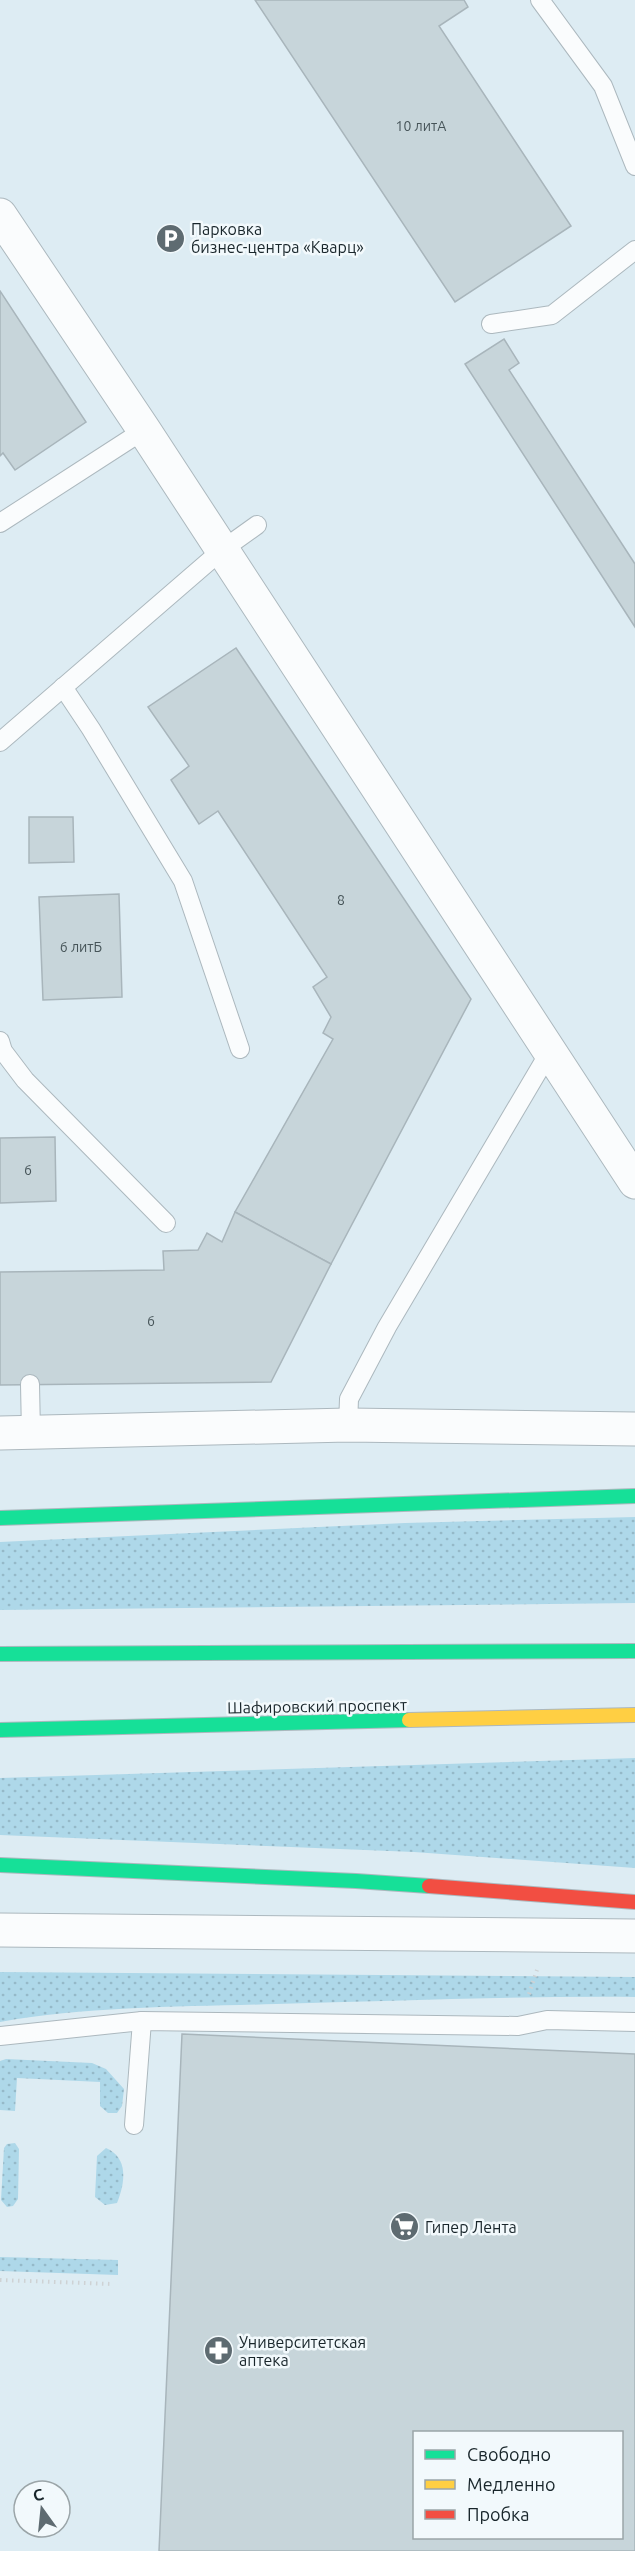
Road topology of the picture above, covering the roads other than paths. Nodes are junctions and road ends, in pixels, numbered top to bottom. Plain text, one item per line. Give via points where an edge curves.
1 (540, 0) edge
2 (635, 166) edge
3 (0, 215) edge
4 (635, 250) edge
5 (491, 324) dead end
6 (144, 430) junction
7 (0, 523) edge
8 (257, 525) dead end
9 (222, 550) junction
10 (63, 687) junction
11 (0, 742) edge
12 (0, 1041) edge
13 (240, 1048) dead end
14 (550, 1052) junction
15 (635, 1182) edge
16 (166, 1223) dead end
17 (30, 1384) dead end
18 (348, 1425) junction
19 (635, 1429) edge
20 (16, 1433) edge
21 (635, 1496) edge
22 (0, 1518) edge
23 (635, 1651) edge
24 (0, 1654) edge
25 (635, 1715) edge
26 (0, 1730) edge
27 (0, 1864) edge
28 (635, 1902) edge
29 (0, 1930) edge
30 (635, 1936) edge
31 (142, 2021) junction
32 (635, 2022) edge
33 (0, 2036) edge
34 (134, 2125) dead end

1 - 2 lane via 603,86
3 - 6 street
4 - 5 lane via 552,315
6 - 7 lane
6 - 9 street
8 - 9 lane
9 - 10 lane
9 - 14 street
10 - 11 lane
10 - 13 lane via 183,881
12 - 16 lane via 3,1052 25,1080
14 - 15 street
14 - 18 lane via 371,1358 349,1399
17 - 20 lane
18 - 19 street
18 - 20 street
21 - 22 main road
23 - 24 main road
25 - 26 main road, Шафировский проспект
27 - 28 main road via 356,1881
29 - 30 street
31 - 32 lane via 518,2026 547,2020
31 - 33 lane
31 - 34 lane

